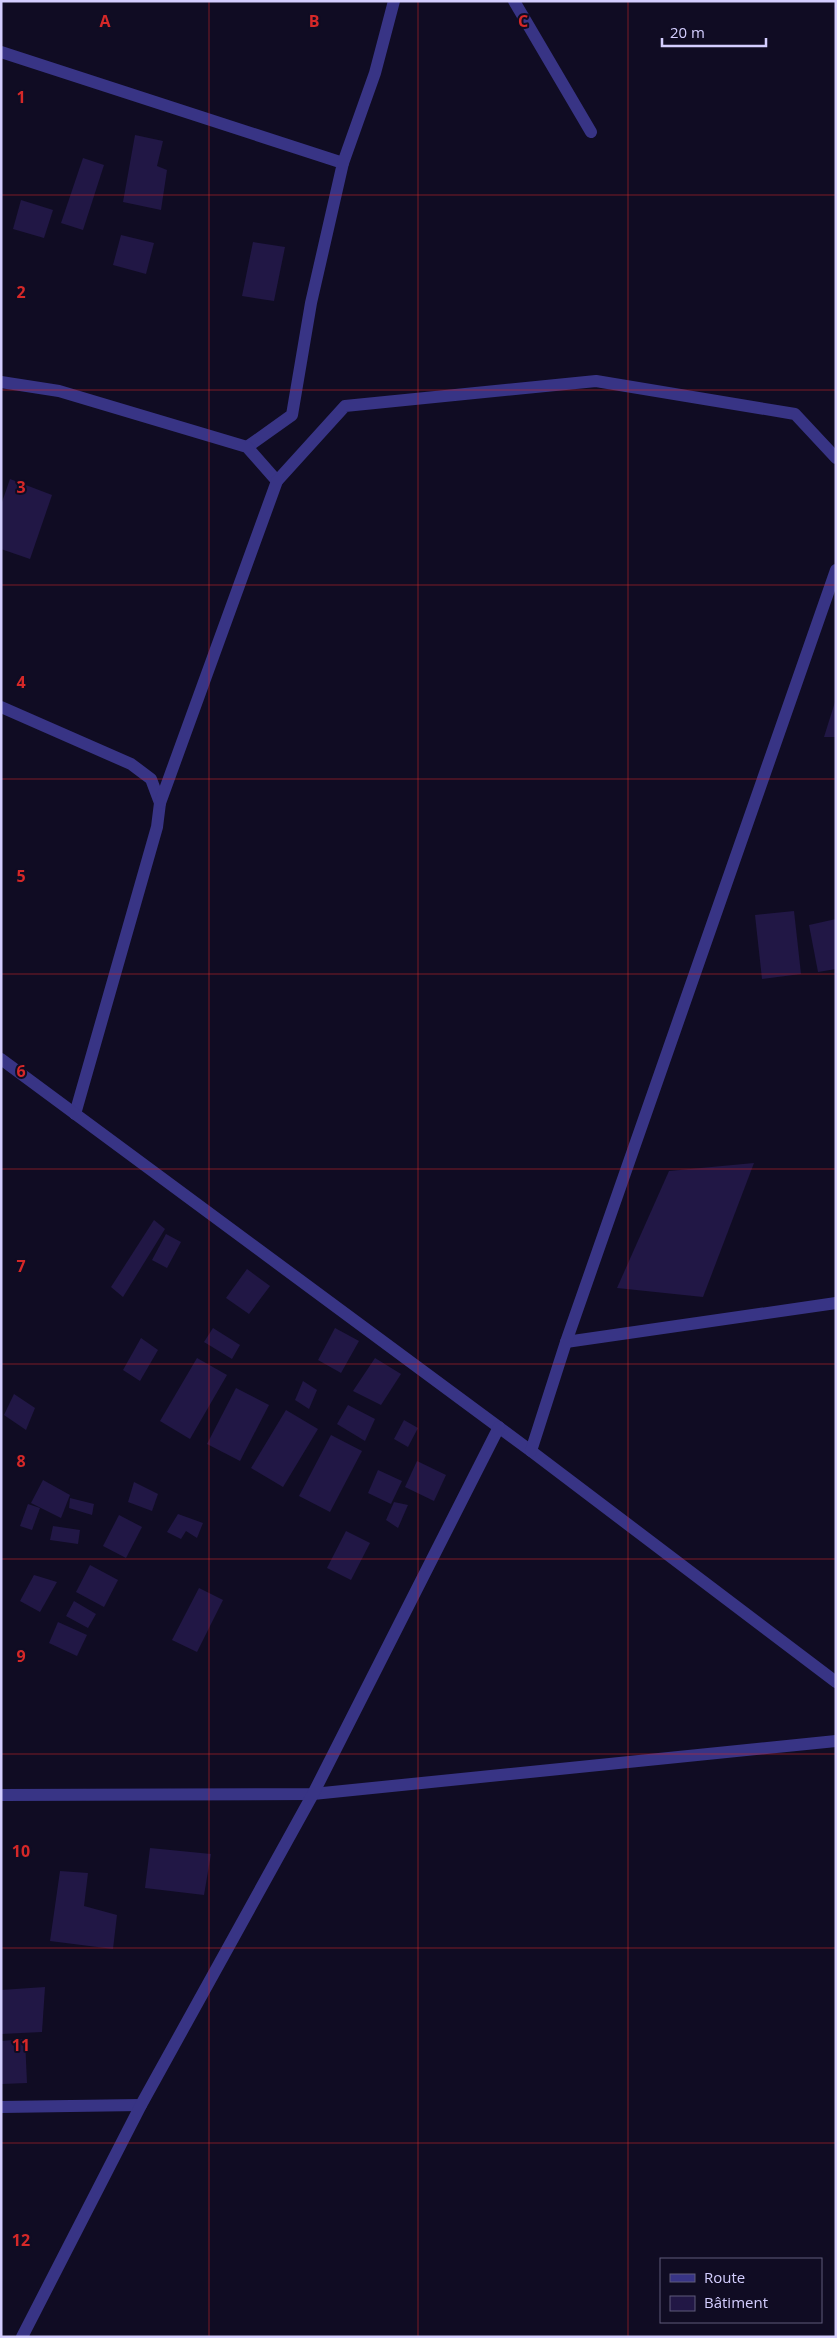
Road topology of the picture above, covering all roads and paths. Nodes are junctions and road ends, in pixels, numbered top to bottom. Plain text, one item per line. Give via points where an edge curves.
1 (394, 1) edge
2 (514, 1) edge
3 (1, 52) edge
4 (592, 132) dead end
5 (343, 163) junction
6 (1, 382) edge
7 (247, 446) junction
8 (836, 458) edge
9 (277, 481) junction
10 (836, 570) edge
11 (1, 707) edge
12 (160, 803) junction
13 (1, 1059) edge
14 (75, 1114) junction
15 (836, 1303) edge
16 (566, 1342) junction
17 (499, 1427) junction
18 (531, 1451) junction
19 (836, 1682) edge
20 (836, 1741) edge
21 (1, 1794) edge
22 (313, 1794) junction
23 (140, 2106) junction
24 (1, 2107) edge
25 (22, 2337) edge

1 - 5 street via 375,73
2 - 4 street
3 - 5 street
5 - 7 street via 312,303 292,415
6 - 7 street via 59,391
7 - 9 street
8 - 9 street via 795,414 596,381 345,406
9 - 12 street
10 - 16 street
11 - 12 street via 131,764 151,779
12 - 14 street via 157,826
13 - 14 street
14 - 17 street
15 - 16 street
16 - 18 street
17 - 18 street
17 - 22 street
18 - 19 street
20 - 22 street
21 - 22 street
22 - 23 street
23 - 24 street
23 - 25 street

